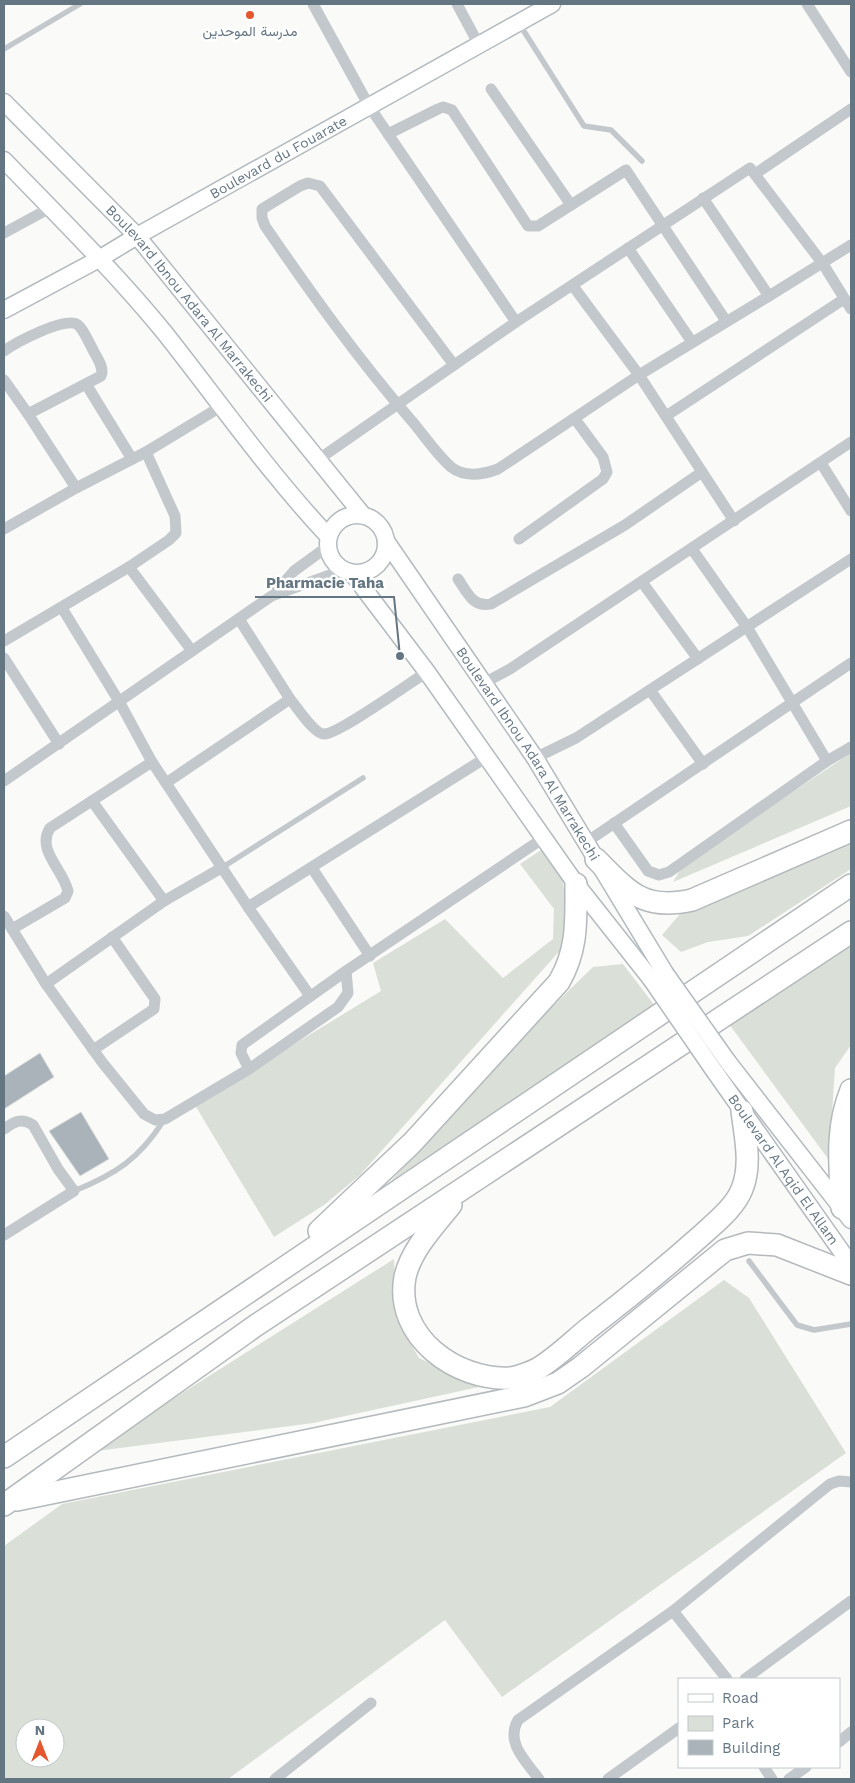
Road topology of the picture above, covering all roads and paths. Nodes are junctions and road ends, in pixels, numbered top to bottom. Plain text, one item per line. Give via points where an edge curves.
1 (80, 4) edge
2 (313, 4) edge
3 (457, 4) edge
4 (551, 4) edge
5 (807, 4) edge
6 (519, 23) junction
7 (479, 45) junction
8 (4, 49) edge
9 (851, 70) edge
10 (492, 89) dead end
11 (4, 102) edge
12 (369, 106) junction
13 (851, 109) edge
14 (388, 134) junction
15 (4, 160) edge
16 (642, 161) dead end
17 (755, 174) junction
18 (703, 198) junction
19 (571, 205) junction
20 (50, 208) junction
21 (662, 225) junction
22 (4, 233) edge
23 (137, 236) junction
24 (851, 245) edge
25 (628, 248) junction
26 (99, 259) junction
27 (823, 264) junction
28 (573, 286) junction
29 (768, 296) junction
30 (844, 299) junction
31 (851, 309) edge
32 (4, 310) edge
33 (726, 321) junction
34 (516, 322) junction
35 (692, 342) junction
36 (4, 351) edge
37 (454, 365) junction
38 (639, 375) junction
39 (4, 380) edge
40 (86, 384) junction
41 (398, 405) junction
42 (222, 406) junction
43 (28, 414) junction
44 (666, 416) junction
45 (574, 419) junction
46 (851, 442) edge
47 (146, 452) junction
48 (132, 459) junction
49 (319, 459) junction
50 (821, 463) junction
51 (702, 472) junction
52 (76, 488) junction
53 (851, 511) edge
54 (4, 514) edge
55 (362, 514) junction
56 (734, 521) junction
57 (7, 527) edge
58 (519, 539) dead end
59 (386, 541) junction
60 (328, 542) junction
61 (692, 549) junction
62 (851, 559) edge
63 (129, 567) junction
64 (348, 572) junction
65 (458, 579) dead end
66 (642, 582) junction
67 (273, 595) junction
68 (62, 608) junction
69 (239, 619) junction
70 (747, 627) junction
71 (4, 641) edge
72 (192, 650) junction
73 (4, 658) edge
74 (698, 659) junction
75 (851, 663) edge
76 (7, 671) edge
77 (427, 672) junction
78 (484, 683) junction
79 (650, 690) junction
80 (290, 699) junction
81 (120, 703) junction
82 (792, 704) junction
83 (59, 744) junction
84 (851, 747) edge
85 (487, 757) junction
86 (535, 758) junction
87 (827, 761) junction
88 (152, 762) junction
89 (703, 764) junction
90 (363, 778) dead end
91 (4, 781) edge
92 (166, 783) junction
93 (92, 801) junction
94 (614, 824) junction
95 (851, 830) edge
96 (545, 837) junction
97 (591, 851) junction
98 (223, 867) junction
99 (312, 868) junction
100 (576, 884) junction
101 (851, 885) edge
102 (164, 901) junction
103 (248, 908) junction
104 (4, 916) edge
105 (12, 928) junction
106 (851, 932) edge
107 (112, 938) junction
108 (370, 956) junction
109 (346, 971) junction
110 (658, 976) junction
111 (46, 984) junction
112 (310, 996) junction
113 (93, 1050) junction
114 (722, 1067) junction
115 (250, 1069) junction
116 (851, 1090) edge
117 (742, 1111) junction
118 (165, 1119) junction
119 (4, 1129) edge
120 (74, 1191) junction
121 (462, 1191) junction
122 (847, 1214) edge
123 (4, 1235) edge
124 (749, 1261) dead end
125 (851, 1266) edge
126 (851, 1274) edge
127 (242, 1295) junction
128 (851, 1324) edge
129 (4, 1457) edge
130 (851, 1482) edge
131 (6, 1504) edge
132 (851, 1601) edge
133 (673, 1611) junction
134 (760, 1675) edge
135 (726, 1678) edge
136 (371, 1703) dead end
137 (678, 1729) edge
138 (851, 1732) edge
139 (840, 1741) edge
140 (765, 1768) edge
141 (275, 1779) edge
142 (539, 1779) edge
143 (608, 1779) edge
144 (772, 1779) edge

1 - 8 lane
2 - 12 street
3 - 7 street
4 - 6 main road, Boulevard du Fouarate
5 - 9 street
6 - 7 main road, Boulevard du Fouarate
6 - 16 lane via 584,126 611,130
7 - 12 main road, Boulevard du Fouarate
10 - 19 street
11 - 23 main road, Boulevard Ibnou Adara Al Marrakechi
12 - 14 street
12 - 23 main road, Boulevard du Fouarate
13 - 17 street
14 - 19 street via 438,109 447,108 452,110 528,226 538,226
14 - 34 street
15 - 20 main road
17 - 18 street via 750,168
17 - 27 street
18 - 21 street
18 - 29 street
19 - 21 street via 626,170
20 - 22 street
20 - 26 main road
21 - 25 street
21 - 33 street
23 - 26 main road, Boulevard du Fouarate
23 - 49 main road, Boulevard Ibnou Adara Al Marrakechi
24 - 27 street
25 - 28 street
25 - 35 street
26 - 32 main road, Boulevard du Fouarate
26 - 42 main road via 162,330
27 - 29 street
27 - 30 street
28 - 34 street
28 - 38 street
29 - 33 street
30 - 31 street
30 - 44 street
33 - 35 street
34 - 37 street
35 - 38 street
36 - 40 street via 67,322 77,324 102,371 101,376
37 - 41 street
37 - 41 street via 320,186 308,183 266,204 261,214 265,226 318,303
38 - 44 street
38 - 45 street
39 - 43 street
40 - 43 street
40 - 48 street
41 - 45 street via 451,467 474,475 498,469
41 - 49 street
42 - 47 street
42 - 60 main road
43 - 52 street
44 - 51 street
45 - 58 street via 603,457 607,472 602,479
46 - 50 street
47 - 48 street
47 - 63 street via 171,504 176,533
48 - 52 street
49 - 55 main road, Boulevard Ibnou Adara Al Marrakechi
50 - 53 street
50 - 56 street
51 - 56 street
51 - 65 street via 625,525 491,604 472,600
52 - 57 street
54 - 57 street
55 - 59 main road via 378,524
55 - 60 main road via 341,518 333,526
56 - 61 street
59 - 64 main road via 385,551 373,568 363,573
59 - 78 main road, Boulevard Ibnou Adara Al Marrakechi
60 - 64 main road via 336,565
60 - 67 street via 294,571
61 - 66 street
61 - 70 street
62 - 70 street
63 - 68 street
63 - 72 street
64 - 67 street
64 - 77 main road
66 - 74 street
66 - 78 street
67 - 69 street
68 - 71 street
68 - 81 street
69 - 72 street
69 - 80 street
70 - 74 street
70 - 82 street
72 - 81 street
73 - 76 street
74 - 79 street
75 - 82 street
76 - 83 street
77 - 80 street via 350,724 324,735
77 - 85 main road
78 - 86 main road, Boulevard Ibnou Adara Al Marrakechi
79 - 86 street via 576,738
79 - 89 street
80 - 92 street
81 - 83 street
81 - 88 street
82 - 87 street
82 - 89 street
83 - 91 street
84 - 87 street
85 - 96 main road
85 - 99 street
86 - 97 main road, Boulevard Ibnou Adara Al Marrakechi
87 - 94 street via 669,872 660,875 648,871
88 - 92 street
88 - 93 street
89 - 94 street
90 - 98 lane
92 - 98 street
93 - 102 street
93 - 105 street via 50,828 45,836 45,846 66,884 65,898
94 - 97 street
95 - 97 highway via 692,900 671,904 648,901 626,889
96 - 100 main road
96 - 108 street
97 - 110 main road, Boulevard Ibnou Adara Al Marrakechi
98 - 102 street
98 - 103 street
99 - 103 street
99 - 108 street
100 - 110 main road
100 - 127 highway via 574,945 570,963 559,982 412,1143 329,1223
101 - 127 highway
102 - 107 street
103 - 112 street
104 - 105 street
105 - 111 street
106 - 121 highway
107 - 111 street
107 - 113 street via 156,1005
108 - 109 street
109 - 112 street
109 - 115 street via 348,993 338,1007
110 - 114 main road, bridge
111 - 113 street
112 - 115 street via 242,1045 241,1053
113 - 118 street via 144,1114 155,1120
114 - 117 main road, Boulevard Al Aqid El Allam
114 - 122 main road, Boulevard Al Aqid El Allam
115 - 118 street
116 - 122 highway via 838,1140
117 - 121 highway via 747,1166 742,1190 726,1212 664,1270 538,1368 512,1378 480,1376 451,1365 428,1348 412,1324 406,1302 405,1278 411,1260
117 - 125 main road, Boulevard Al Aqid El Allam
118 - 120 lane via 137,1156 103,1179
119 - 120 street via 17,1120 26,1120 33,1125
120 - 123 street
121 - 131 highway via 255,1326
124 - 128 lane via 797,1325 814,1330
126 - 131 highway via 777,1245 748,1243 725,1250 558,1383 524,1396
127 - 129 highway
130 - 133 street via 830,1484
132 - 134 street
133 - 135 street
133 - 142 street via 518,1720 512,1730 514,1743
136 - 141 street
137 - 143 street
138 - 139 street
140 - 144 street

